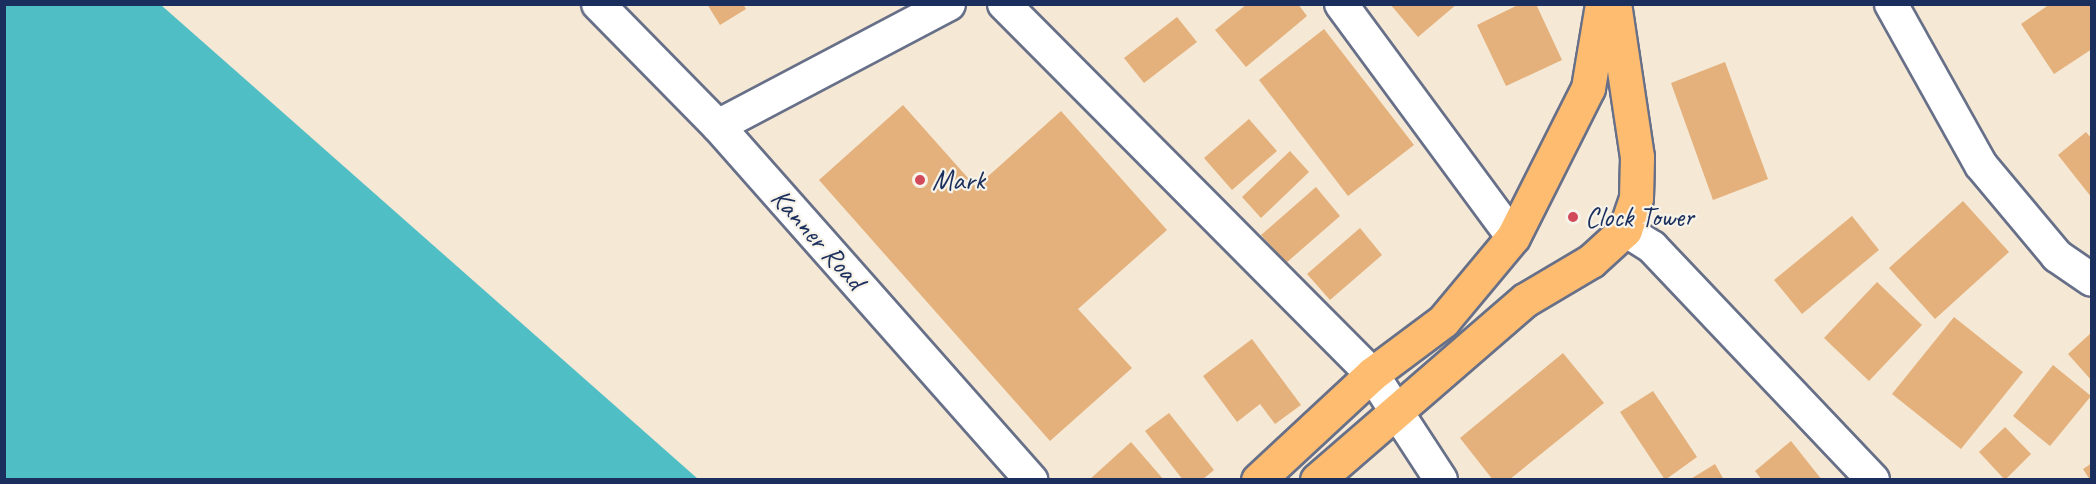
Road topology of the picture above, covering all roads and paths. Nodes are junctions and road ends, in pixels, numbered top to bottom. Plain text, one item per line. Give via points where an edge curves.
1 (598, 4) edge
2 (949, 4) edge
3 (1004, 4) edge
4 (1341, 4) edge
5 (1602, 4) edge
6 (1614, 4) edge
7 (1891, 4) edge
8 (718, 126) junction
9 (1625, 230) junction
10 (1513, 237) junction
11 (2091, 280) edge
12 (1372, 374) junction
13 (1397, 408) junction
14 (1031, 480) edge
15 (1258, 480) edge
16 (1317, 480) edge
17 (1441, 480) edge
18 (1872, 480) edge

1 - 8 street, Kanner Road
2 - 8 street
3 - 12 street
4 - 10 street
5 - 10 highway via 1588,88
6 - 9 highway via 1637,157 1636,198
7 - 11 street via 1981,165 2057,256
8 - 14 street, Kanner Road
9 - 13 highway via 1591,261 1526,300
9 - 18 street via 1652,247
10 - 12 highway via 1443,321
12 - 13 street
12 - 15 highway
13 - 16 highway
13 - 17 street

